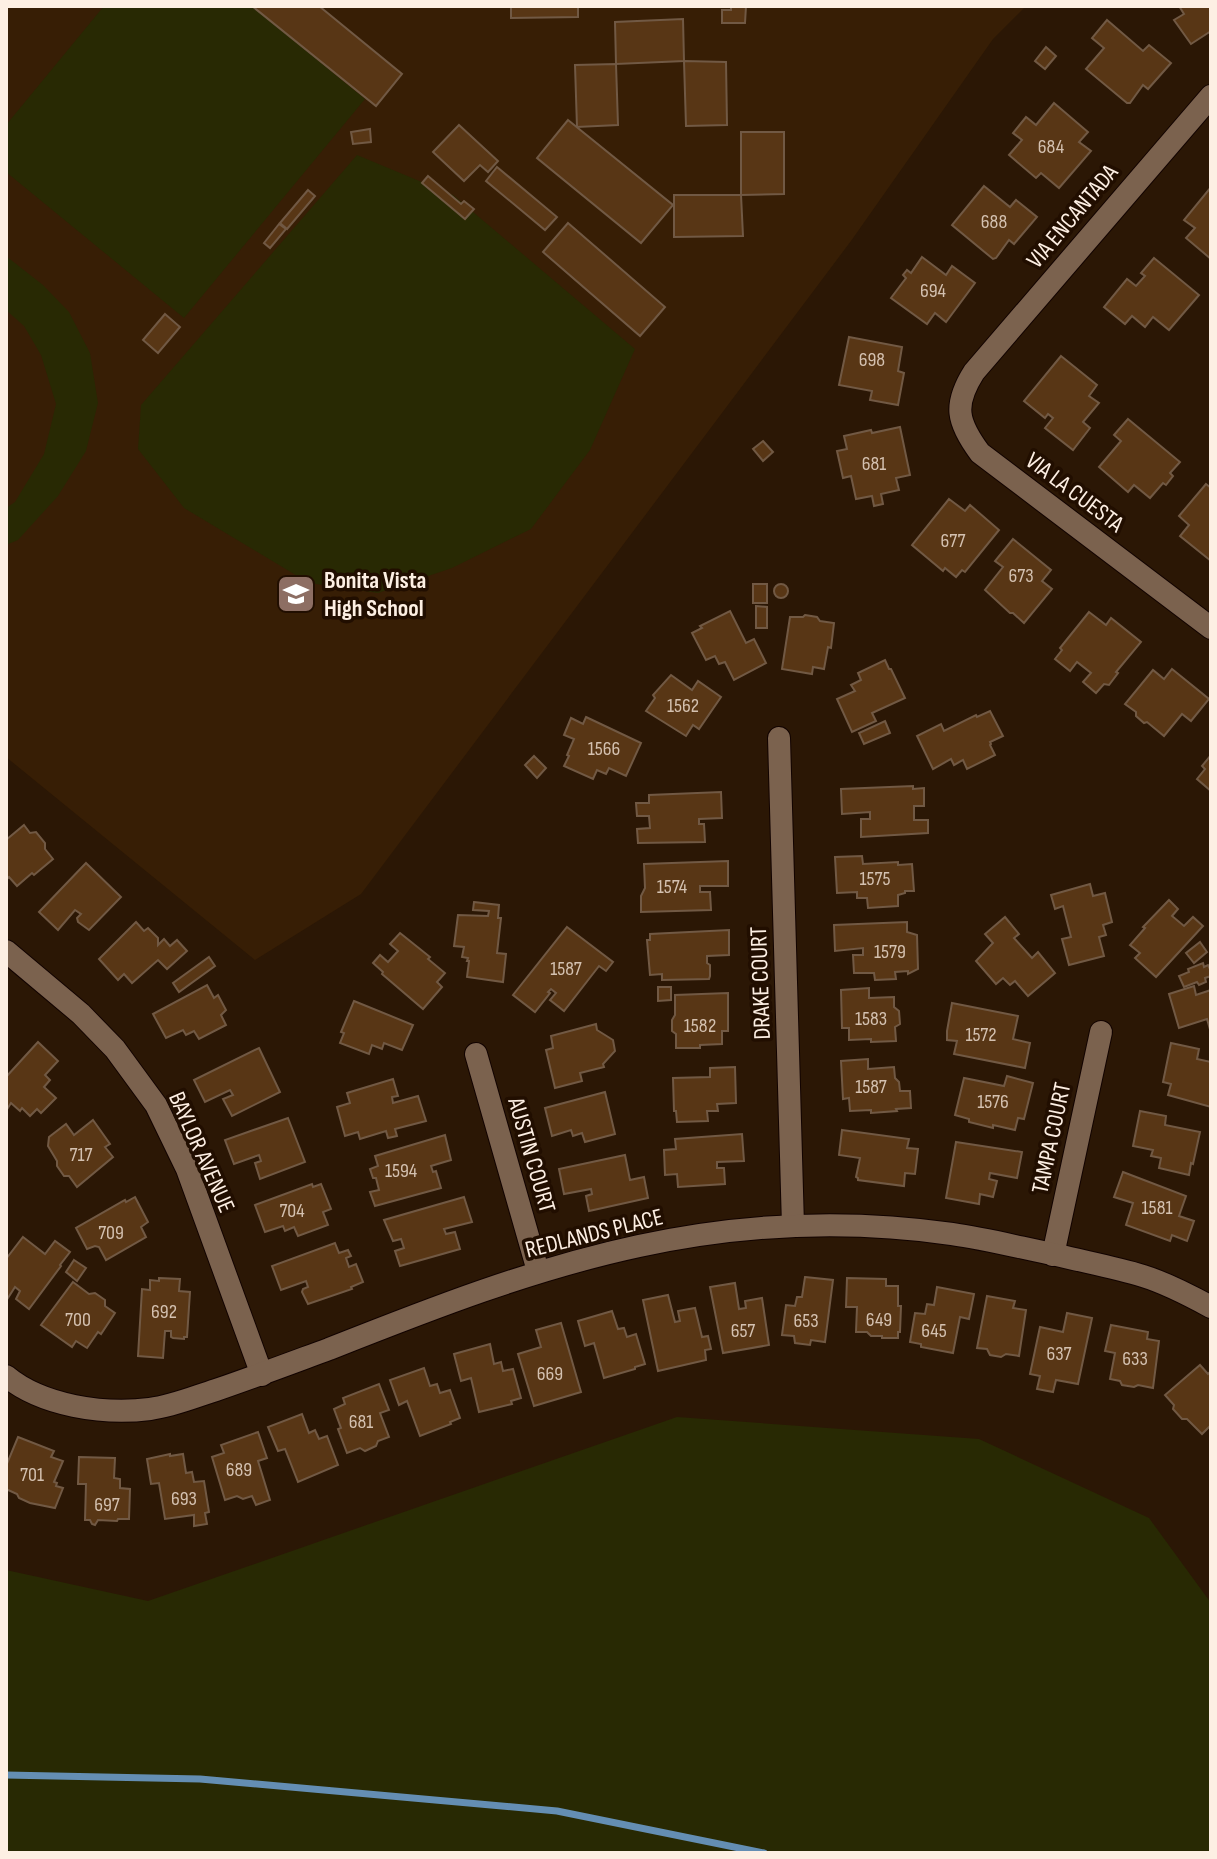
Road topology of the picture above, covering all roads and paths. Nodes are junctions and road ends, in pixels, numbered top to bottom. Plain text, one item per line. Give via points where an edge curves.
1 (1211, 96) edge
2 (974, 372) joint
3 (1211, 628) edge
4 (779, 738) dead end
5 (6, 951) edge
6 (1101, 1032) dead end
7 (476, 1054) dead end
8 (793, 1226) junction
9 (1053, 1255) junction
10 (538, 1271) junction
11 (1211, 1307) edge
12 (262, 1375) junction
13 (6, 1376) edge

1 - 2 street, VIA ENCANTADA
2 - 3 street, VIA LA CUESTA via 964,388 960,416 980,453
4 - 8 street, DRAKE COURT
5 - 12 street, BAYLOR AVENUE via 81,1014 156,1105 187,1169
6 - 9 street, TAMPA COURT
7 - 10 street, AUSTIN COURT
8 - 9 street, REDLANDS PLACE via 899,1228 1003,1242
8 - 10 street, REDLANDS PLACE via 689,1236
9 - 11 street, REDLANDS PLACE via 1146,1276
10 - 12 street, REDLANDS PLACE
12 - 13 street, REDLANDS PLACE via 174,1404 120,1411 67,1404

